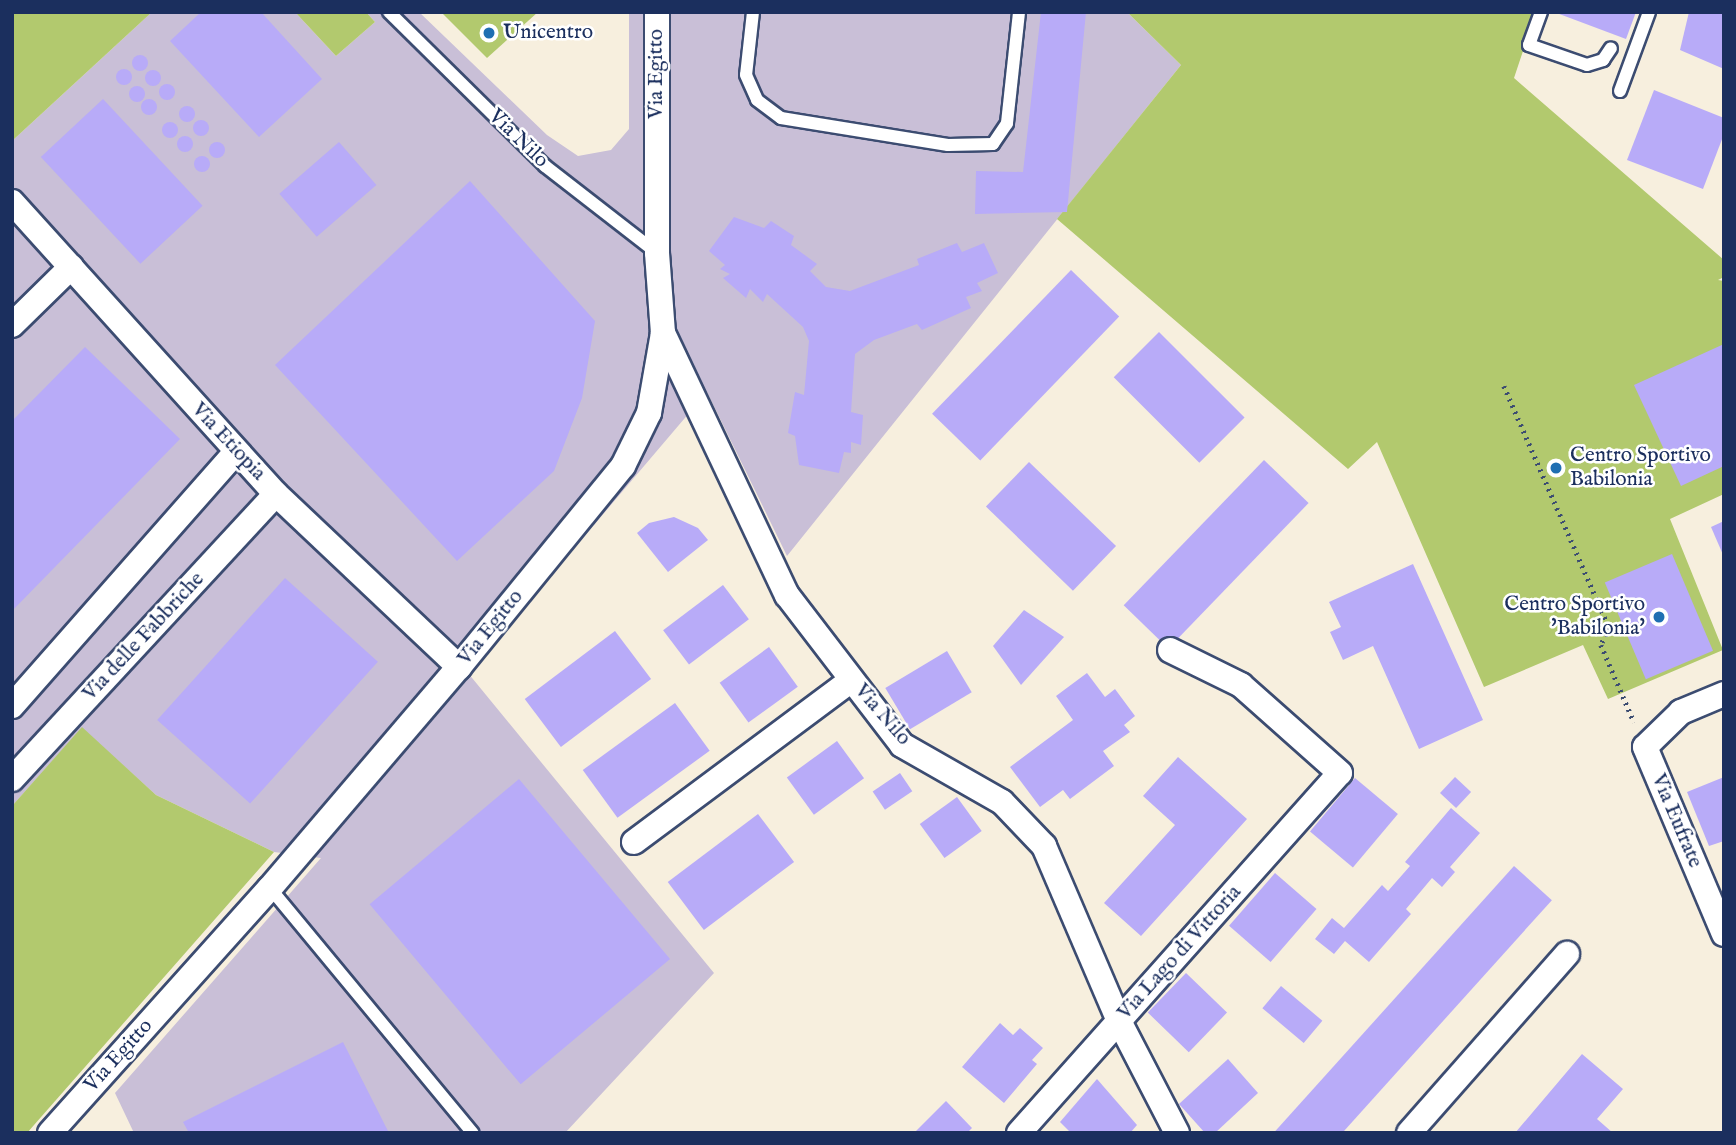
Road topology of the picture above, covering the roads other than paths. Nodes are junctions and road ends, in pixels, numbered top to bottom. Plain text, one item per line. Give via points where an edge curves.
1 (389, 12) edge
2 (657, 12) edge
3 (753, 12) edge
4 (1019, 12) edge
5 (1541, 12) edge
6 (1649, 12) edge
7 (1611, 48) dead end
8 (1620, 91) dead end
9 (12, 202) edge
10 (657, 253) junction
11 (71, 267) junction
12 (12, 325) edge
13 (663, 333) junction
14 (236, 452) junction
15 (276, 494) junction
16 (1170, 650) dead end
17 (459, 667) junction
18 (851, 680) junction
19 (1724, 694) edge
20 (12, 706) edge
21 (12, 779) edge
22 (635, 842) dead end
23 (270, 888) junction
24 (1724, 934) edge
25 (1567, 954) dead end
26 (1119, 1021) junction
27 (50, 1133) edge
28 (472, 1133) edge
29 (1019, 1133) edge
30 (1177, 1133) edge
31 (1409, 1133) edge

1 - 10 lane, Via Nilo via 545,166
2 - 10 street, Via Egitto
3 - 4 lane via 746,75 757,100 781,118 948,145 993,144 1007,124
5 - 7 lane via 1529,45 1587,65 1604,60
6 - 8 lane
9 - 11 street, Via Etiopia
10 - 13 street, Via Egitto
11 - 12 street
11 - 14 street, Via Etiopia
13 - 17 street, Via Egitto via 649,413 623,466
13 - 18 street, Via Nilo via 787,595
14 - 15 street, Via Etiopia
14 - 20 street
15 - 17 street, Via Etiopia
15 - 21 street, Via delle Fabbriche
16 - 26 street, Via Lago di Vittoria via 1241,684 1340,773
17 - 23 street, Via Egitto
18 - 22 street
18 - 26 street, Via Nilo via 902,745 1002,802 1044,846
19 - 24 street, Via Eufrate via 1681,712 1645,747
23 - 27 street, Via Egitto
23 - 28 lane
25 - 31 street
26 - 29 street, Via Lago di Vittoria
26 - 30 street, Via Nilo

